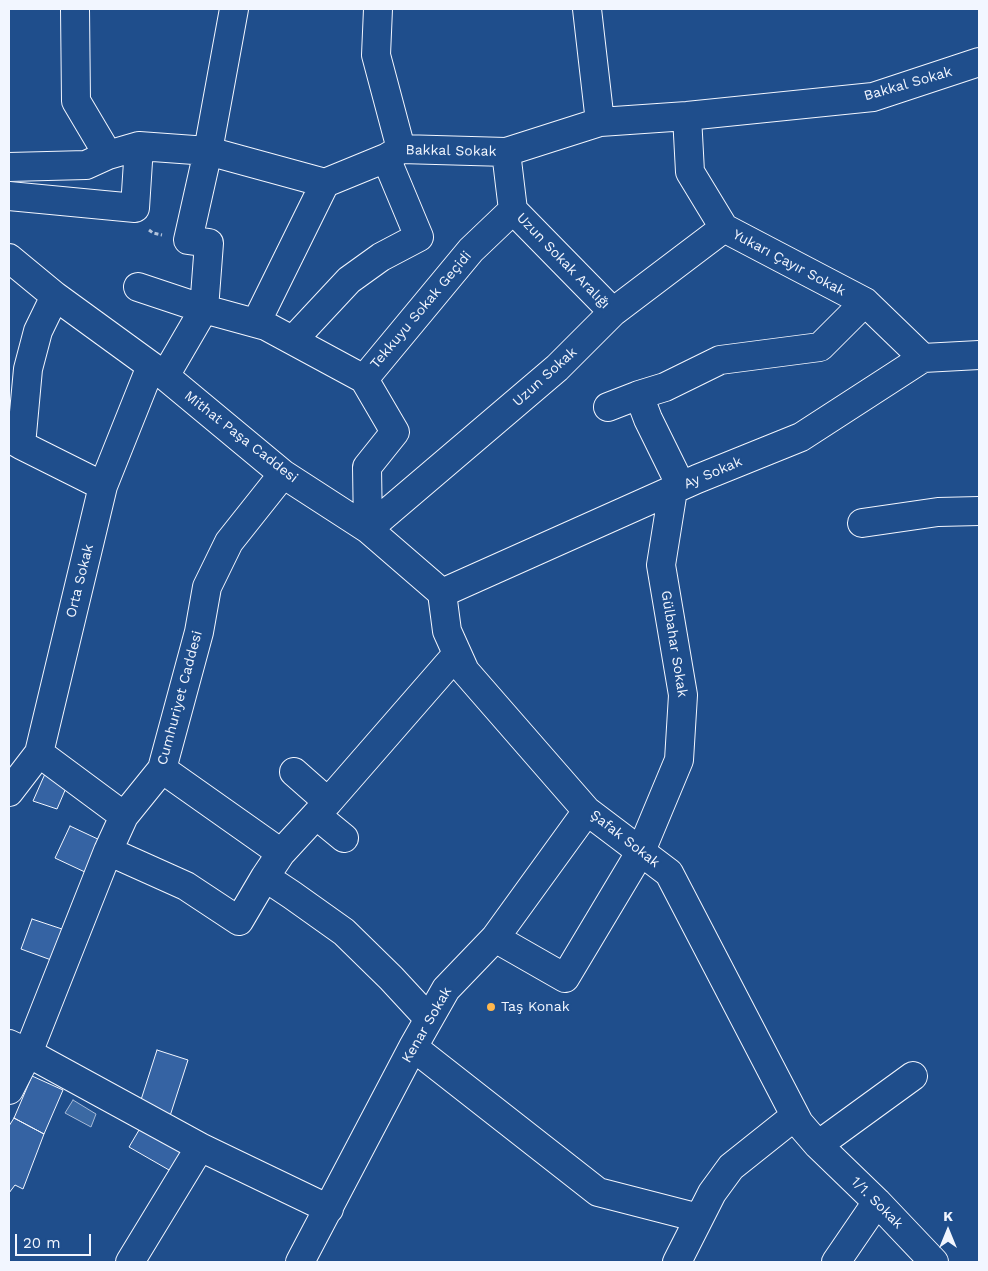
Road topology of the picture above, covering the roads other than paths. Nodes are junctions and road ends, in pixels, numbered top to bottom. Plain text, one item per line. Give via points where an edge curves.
1 (75, 9) edge
2 (234, 9) edge
3 (378, 9) edge
4 (587, 9) edge
5 (979, 62) edge
6 (687, 116) junction
7 (600, 122) junction
8 (140, 146) junction
9 (208, 151) junction
10 (506, 152) junction
11 (394, 153) junction
12 (108, 154) junction
13 (9, 167) edge
14 (325, 183) junction
15 (9, 196) edge
16 (513, 210) junction
17 (724, 228) junction
18 (9, 258) edge
19 (138, 287) dead end
20 (55, 296) junction
21 (865, 302) junction
22 (204, 308) junction
23 (613, 312) junction
24 (256, 323) junction
25 (293, 340) junction
26 (979, 355) edge
27 (923, 358) junction
28 (158, 371) junction
29 (364, 379) junction
30 (639, 395) junction
31 (608, 407) dead end
32 (15, 442) edge
33 (283, 474) junction
34 (103, 486) junction
35 (677, 488) junction
36 (979, 512) edge
37 (862, 523) dead end
38 (368, 529) junction
39 (442, 593) junction
40 (452, 643) junction
41 (39, 753) junction
42 (162, 769) junction
43 (294, 772) dead end
44 (9, 792) edge
45 (322, 808) junction
46 (587, 811) junction
47 (124, 816) junction
48 (344, 838) dead end
49 (108, 851) junction
50 (641, 851) junction
51 (281, 852) junction
52 (265, 877) junction
53 (495, 938) junction
54 (429, 1019) junction
55 (414, 1047) junction
56 (19, 1049) edge
57 (913, 1076) dead end
58 (9, 1090) edge
59 (796, 1116) junction
60 (818, 1145) junction
61 (200, 1147) junction
62 (877, 1202) junction
63 (329, 1209) junction
64 (699, 1218) junction
65 (130, 1262) edge
66 (300, 1262) edge
67 (676, 1262) edge
68 (836, 1262) edge
69 (934, 1262) edge

1 - 12 street via 76,101
2 - 9 street
3 - 11 street via 376,55
4 - 7 street
5 - 6 street, Bakkal Sokak via 873,96
6 - 7 street, Bakkal Sokak
6 - 17 street, Yukarı Çayır Sokak via 690,172
7 - 10 street, Bakkal Sokak
8 - 9 street
8 - 12 street
8 - 15 street via 135,208
9 - 14 street
9 - 22 street via 188,240 209,243
10 - 11 street, Bakkal Sokak
10 - 16 street, Uzun Sokak Aralığı
11 - 14 street, Bakkal Sokak
11 - 25 street via 419,237 381,257 349,280
12 - 13 street via 86,165
14 - 24 street
16 - 23 street, Uzun Sokak Aralığı
16 - 29 street, Tekkuyu Sokak Geçidi via 471,250
17 - 21 street, Yukarı Çayır Sokak
17 - 23 street, Uzun Sokak
18 - 20 street, Mithat Paşa Caddesi
19 - 22 street
20 - 28 street, Mithat Paşa Caddesi
20 - 32 street via 38,331
21 - 27 street, Yukarı Çayır Sokak
21 - 30 street via 820,347 720,360 665,387
22 - 24 street
22 - 28 street
23 - 38 street, Uzun Sokak via 557,368
24 - 25 street
25 - 29 street
26 - 27 street, Ay Sokak
27 - 35 street, Ay Sokak via 801,437
28 - 33 street, Mithat Paşa Caddesi
28 - 34 street, Orta Sokak
29 - 38 street, Tekkuyu Sokak Geçidi via 395,432 367,467
30 - 31 street
30 - 35 street
32 - 34 street
33 - 38 street, Mithat Paşa Caddesi
33 - 42 street, Cumhuriyet Caddesi via 229,542 207,587 199,632
34 - 41 street, Orta Sokak
35 - 39 street, Ay Sokak
35 - 50 street, Gülbahar Sokak via 661,564 683,695 679,760
36 - 37 street via 938,512
38 - 39 street, Mithat Paşa Caddesi
39 - 40 street
40 - 45 street
40 - 46 street, Şafak Sokak via 465,671
41 - 44 street, Orta Sokak
41 - 47 street
42 - 47 street, Cumhuriyet Caddesi
42 - 51 street
43 - 45 street
45 - 48 street
45 - 51 street
46 - 50 street, Şafak Sokak
46 - 53 street, Kenar Sokak
47 - 49 street, Cumhuriyet Caddesi
49 - 52 street via 186,886 239,921
49 - 56 street, Cumhuriyet Caddesi
50 - 53 street, Gülbahar Sokak via 564,978
50 - 59 street, Şafak Sokak via 669,873
51 - 52 street
52 - 54 street via 344,932
53 - 54 street, Kenar Sokak via 446,989
54 - 55 street, Kenar Sokak
55 - 63 street, Kenar Sokak
55 - 64 street via 598,1192
56 - 58 street, Cumhuriyet Caddesi
56 - 61 street
57 - 60 street
59 - 60 street, Şafak Sokak
59 - 64 street via 730,1167
60 - 62 street, 1/1. Sokak
61 - 63 street
61 - 65 street
62 - 68 street
62 - 69 street, 1/1. Sokak
63 - 66 street, Kenar Sokak
64 - 67 street

